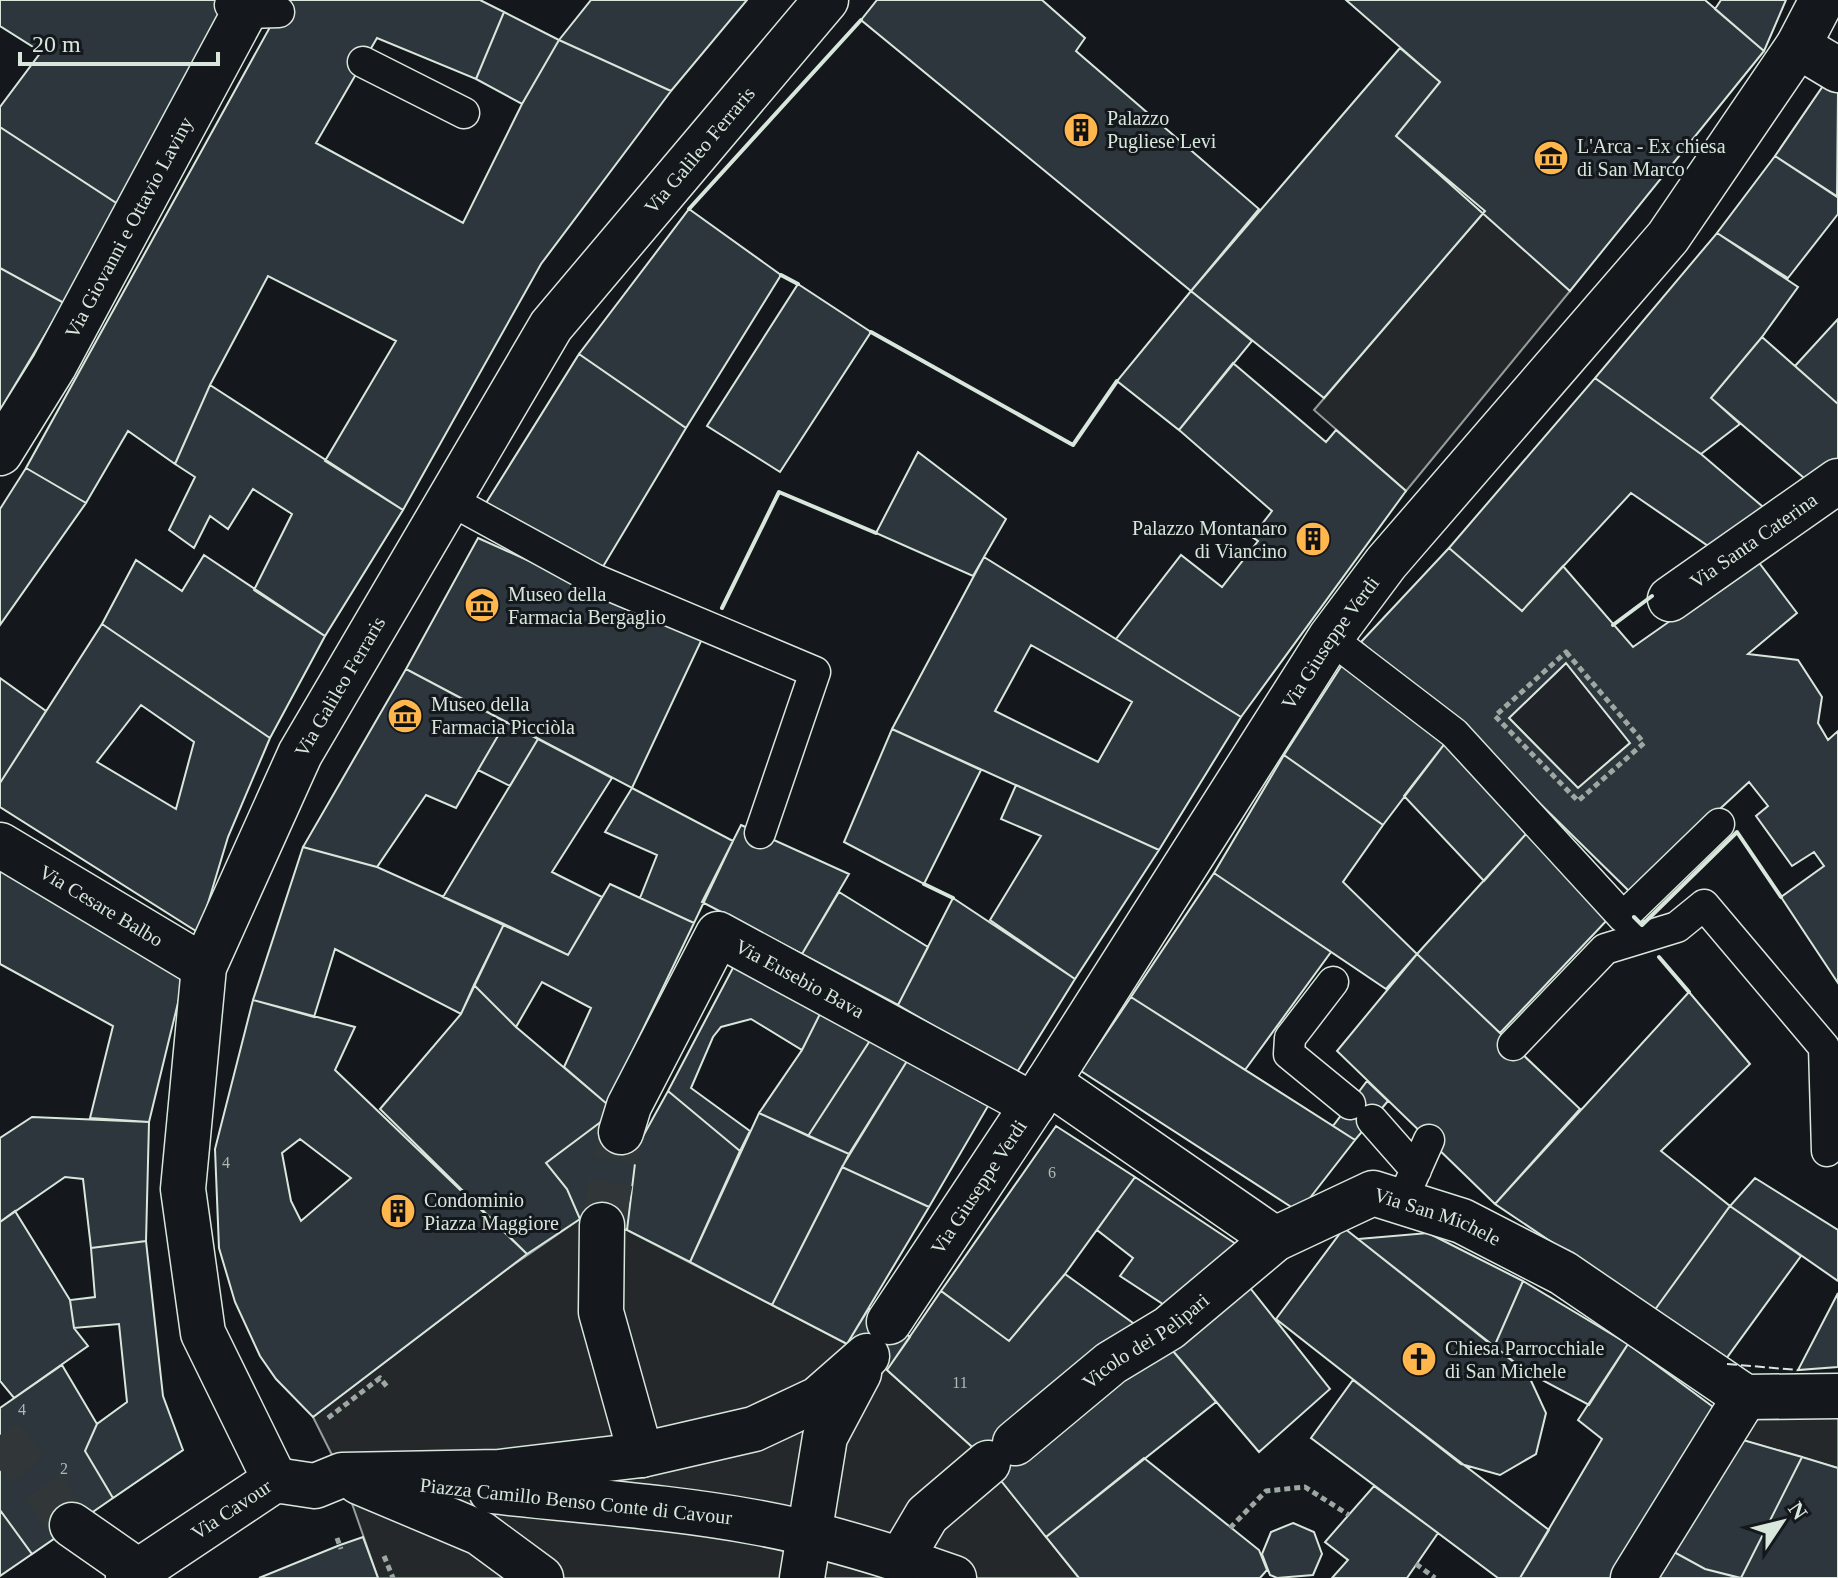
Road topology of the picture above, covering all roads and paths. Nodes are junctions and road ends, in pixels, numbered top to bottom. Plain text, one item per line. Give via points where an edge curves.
1 (826, 0) edge
2 (1822, 0) edge
3 (251, 7) edge
4 (1798, 46) junction
5 (363, 62) dead end
6 (1838, 70) edge
7 (464, 113) dead end
8 (0, 453) edge
9 (1838, 481) edge
10 (450, 500) junction
11 (1670, 599) dead end
12 (1330, 638) junction
13 (1582, 670) joint
14 (1719, 824) dead end
15 (760, 833) dead end
16 (0, 845) edge
17 (204, 967) junction
18 (1333, 982) dead end
19 (1513, 1045) dead end
20 (1041, 1093) junction
21 (621, 1132) tunnel mouth
22 (1429, 1140) dead end
23 (1827, 1151) dead end
24 (1409, 1186) junction
25 (602, 1225) tunnel mouth
26 (1275, 1239) junction
27 (889, 1322) dead end
28 (388, 1388) dead end
29 (1838, 1396) edge
30 (1745, 1397) junction
31 (334, 1414) dead end
32 (641, 1455) junction
33 (342, 1475) junction
34 (275, 1480) junction
35 (1349, 1515) dead end
36 (72, 1525) tunnel mouth
37 (1230, 1528) dead end
38 (809, 1534) junction
39 (901, 1559) junction
40 (1416, 1564) dead end
41 (133, 1575) edge
42 (541, 1578) edge
43 (802, 1578) edge
44 (954, 1578) edge
45 (1435, 1578) edge
46 (1633, 1578) edge

1 - 10 street, Via Galileo Ferraris via 551,326
2 - 4 street, Via Giuseppe Verdi
3 - 8 street, Via Giovanni e Ottavio Laviny via 54,366
4 - 6 street
4 - 12 street, Via Giuseppe Verdi via 1668,237 1386,563
5 - 7 lane
9 - 11 street, Via Santa Caterina
10 - 15 lane via 594,579 815,672
10 - 17 street, Via Galileo Ferraris via 300,754
12 - 14 lane via 1454,733 1623,917
12 - 20 street, Via Giuseppe Verdi
13 - 13 path via 1644,743 1578,801 1495,716 1566,652
16 - 17 street, Via Cesare Balbo
17 - 34 street, Via Galileo Ferraris via 183,1189 203,1333
18 - 24 lane via 1290,1038 1289,1054 1361,1112
19 - 23 lane via 1605,949 1677,927 1704,905 1824,1047
20 - 21 street, Via Eusebio Bava via 720,923
20 - 26 street
20 - 27 street, Via Giuseppe Verdi
22 - 24 lane
24 - 26 street, Via San Michele via 1373,1193
24 - 30 street, Via San Michele via 1462,1221 1563,1273
25 - 32 street via 601,1312
26 - 39 street, Vicolo dei Pelipari via 1169,1328 1111,1363 927,1515
28 - 31 path via 380,1378
29 - 30 street
30 - 46 street
32 - 33 street, Piazza Camillo Benso Conte di Cavour via 499,1472
32 - 38 street, Piazza Camillo Benso Conte di Cavour via 754,1429 818,1399 867,1356 825,1437
33 - 34 street, Via Cavour via 315,1486
33 - 38 street, Piazza Camillo Benso Conte di Cavour via 662,1508
33 - 42 street, Piazza Camillo Benso Conte di Cavour via 480,1533
34 - 41 street, Via Cavour
35 - 37 path via 1305,1487 1266,1491
36 - 41 street
38 - 39 street, Piazza Camillo Benso Conte di Cavour
38 - 43 street, Piazza Camillo Benso Conte di Cavour
39 - 44 street, Piazza Camillo Benso Conte di Cavour
40 - 45 path

